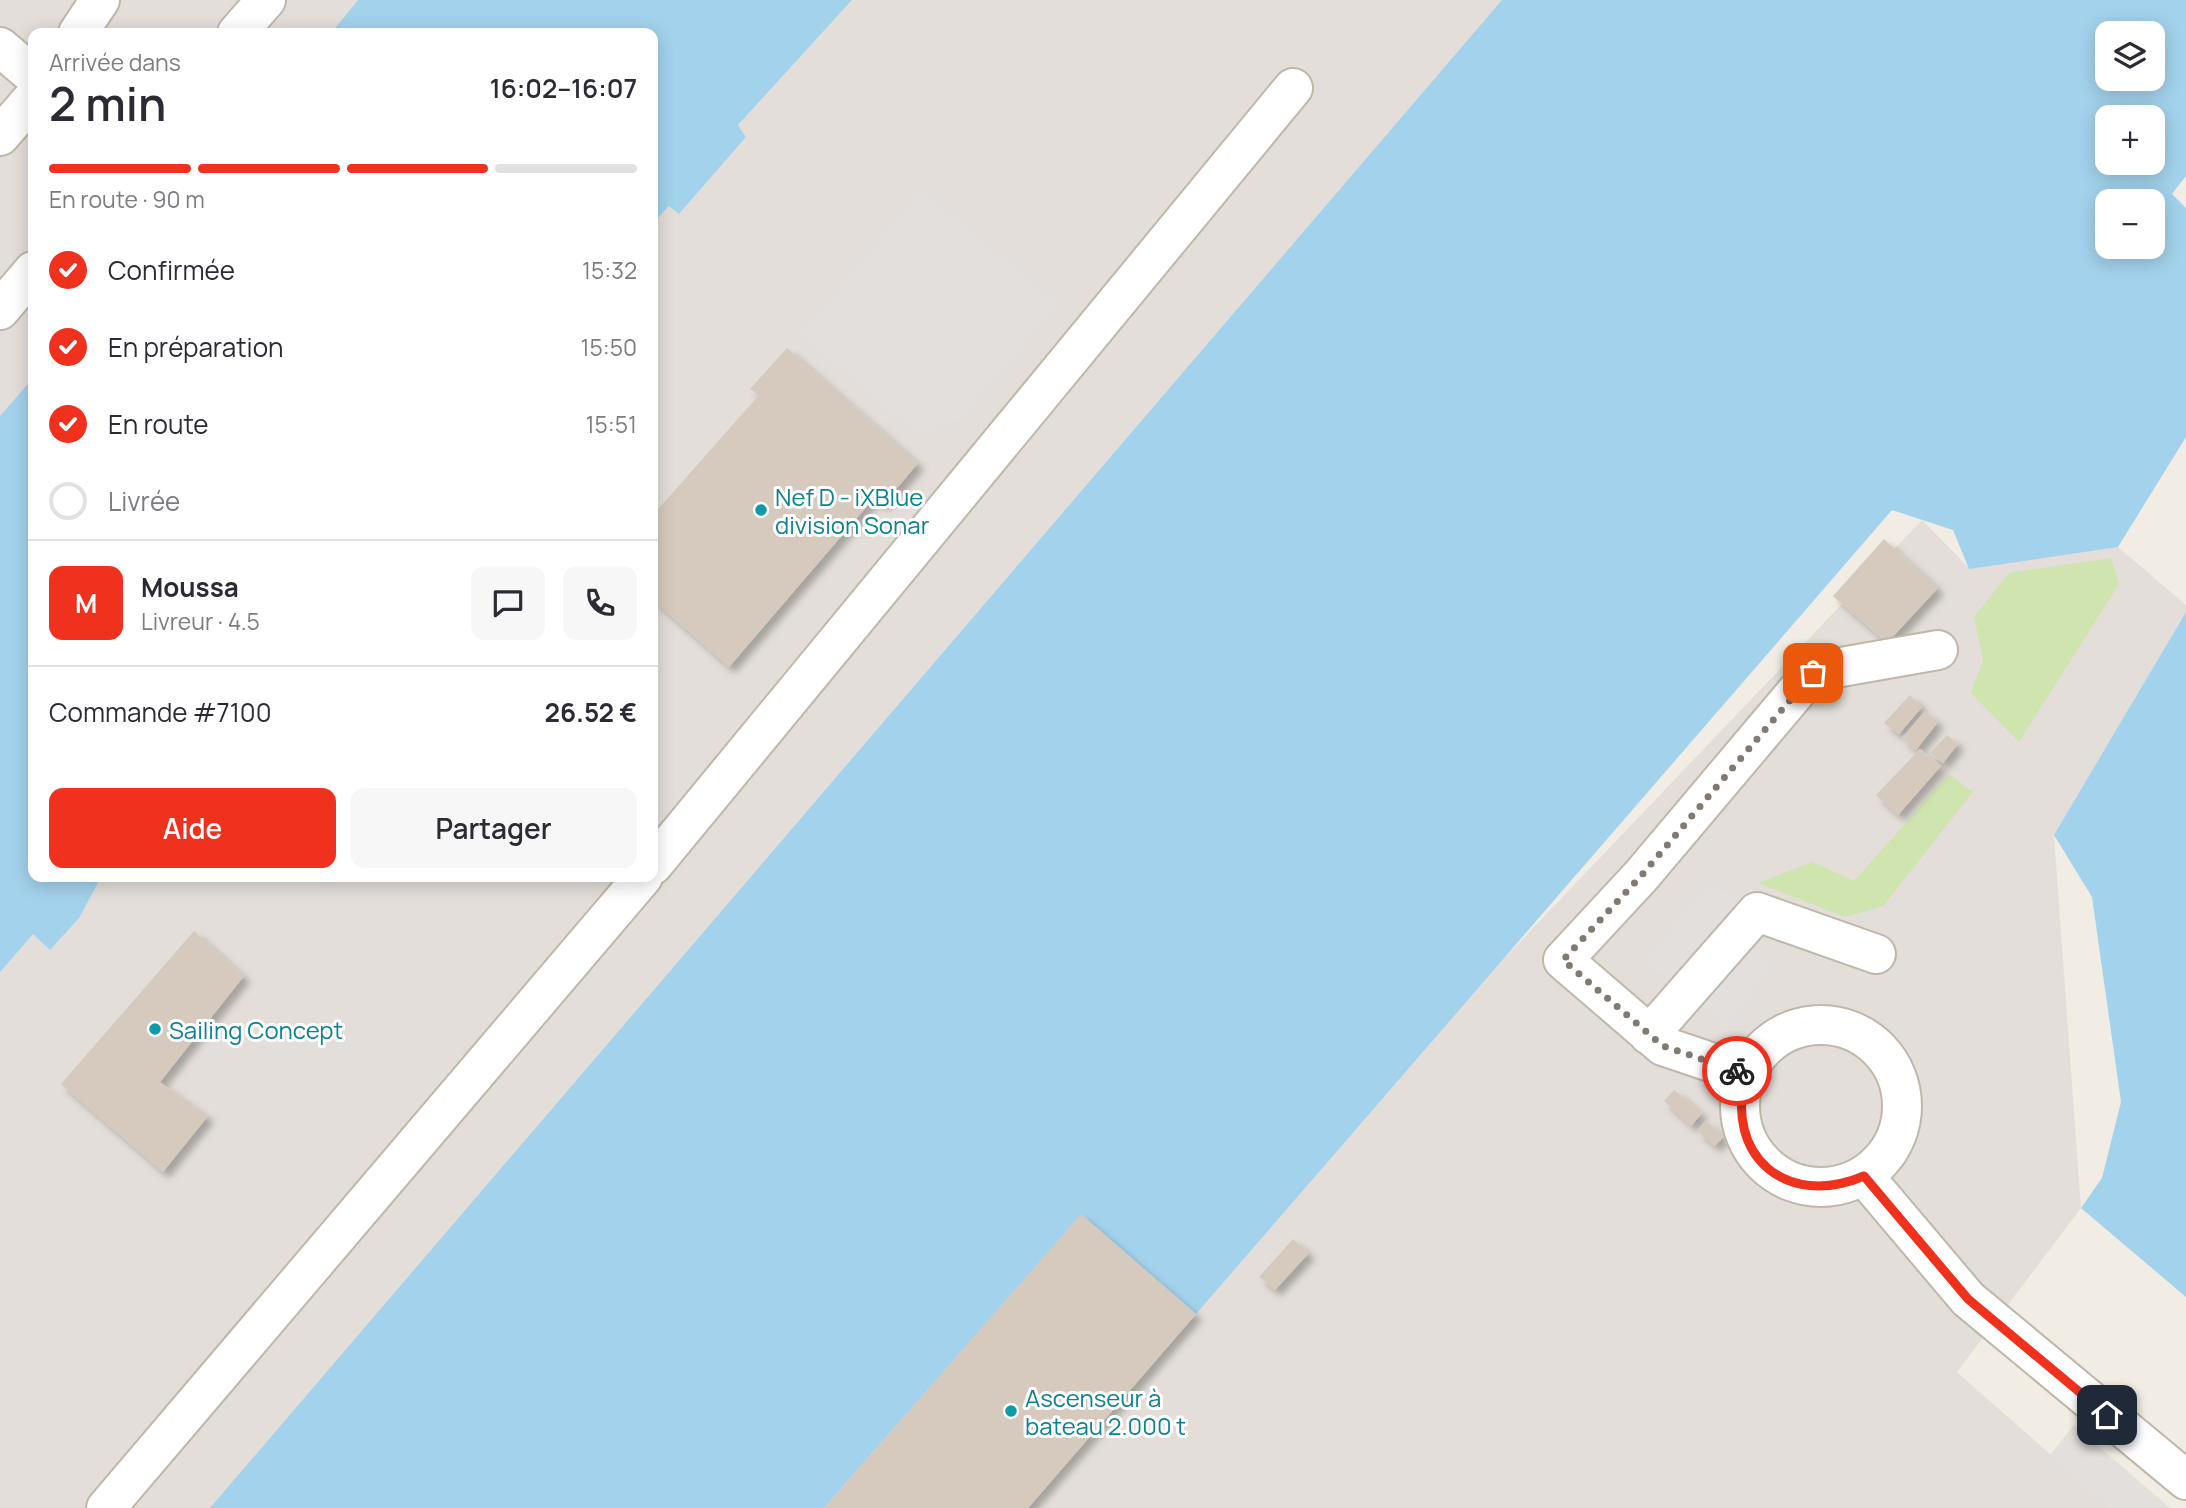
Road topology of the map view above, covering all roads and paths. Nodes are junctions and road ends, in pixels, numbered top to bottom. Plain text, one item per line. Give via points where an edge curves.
1 (100, 0) edge
2 (266, 0) edge
3 (81, 28) edge
4 (241, 28) edge
5 (0, 47) edge
6 (28, 71) edge
7 (1293, 88) dead end
8 (28, 104) edge
9 (0, 136) edge
10 (28, 277) edge
11 (0, 310) edge
12 (1938, 650) dead end
13 (658, 859) edge
14 (639, 882) edge
15 (1876, 954) dead end
16 (1649, 1035) junction
17 (1746, 1074) junction
18 (1864, 1176) junction
19 (2186, 1480) edge
20 (106, 1508) edge

1 - 3 lane
2 - 4 lane
5 - 6 lane
7 - 13 lane
8 - 9 lane
10 - 11 lane
12 - 16 lane via 1813,673 1641,876 1563,960
14 - 20 lane
15 - 16 lane via 1758,912
16 - 17 lane via 1663,1046
17 - 18 lane via 1739,1099 1741,1125 1751,1149 1768,1168 1789,1182 1815,1188 1840,1186
17 - 18 lane via 1761,1051 1783,1034 1810,1026 1838,1026 1874,1045 1898,1079 1903,1106 1899,1133 1885,1157
18 - 19 lane via 1968,1299

